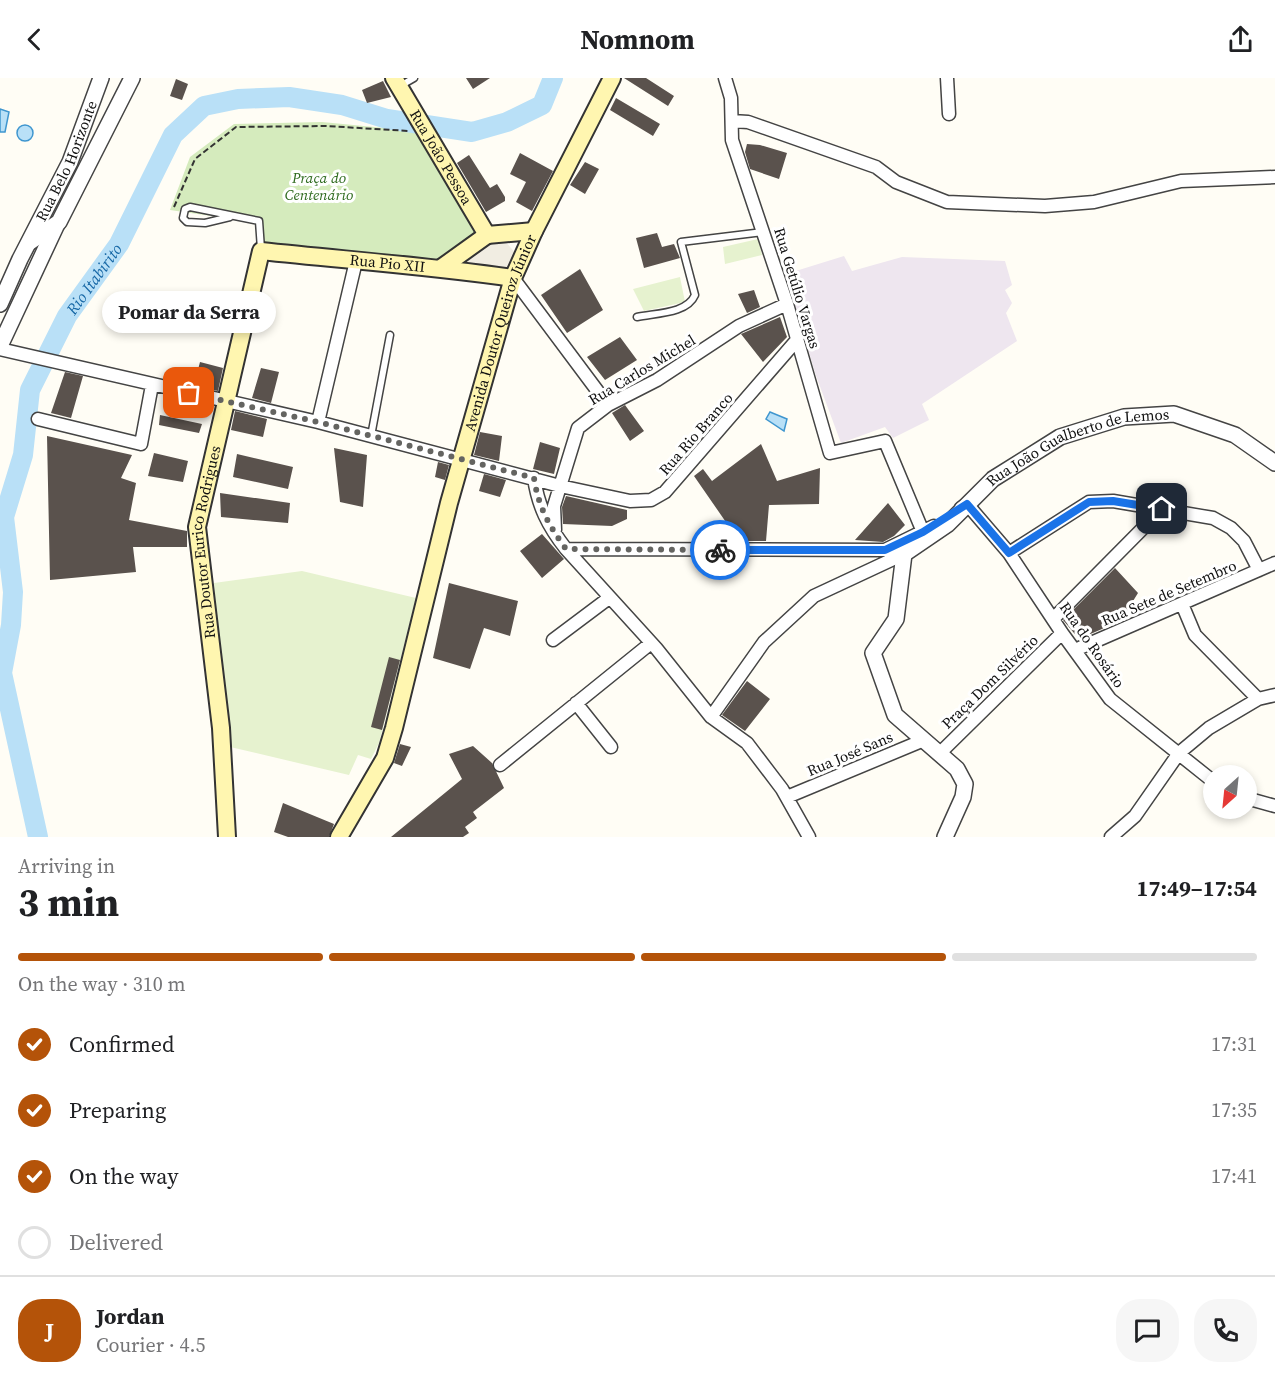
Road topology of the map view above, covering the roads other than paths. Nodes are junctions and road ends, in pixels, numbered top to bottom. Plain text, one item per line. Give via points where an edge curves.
1 (101, 78) edge
2 (132, 78) edge
3 (612, 78) edge
4 (725, 78) edge
5 (736, 78) edge
6 (947, 78) edge
7 (402, 84) edge
8 (731, 98) junction
9 (949, 114) dead end
10 (732, 121) junction
11 (70, 162) junction
12 (1275, 177) edge
13 (230, 217) junction
14 (58, 222) junction
15 (534, 231) junction
16 (764, 232) junction
17 (487, 235) junction
18 (28, 244) junction
19 (261, 250) junction
20 (356, 261) junction
21 (441, 268) junction
22 (513, 278) junction
23 (0, 304) edge
24 (787, 304) junction
25 (637, 317) dead end
26 (390, 335) dead end
27 (796, 341) junction
28 (0, 347) edge
29 (152, 385) junction
30 (226, 402) junction
31 (608, 405) junction
32 (38, 419) dead end
33 (318, 422) junction
34 (371, 436) junction
35 (462, 460) junction
36 (1275, 462) edge
37 (534, 478) junction
38 (560, 486) junction
39 (967, 504) junction
40 (1162, 509) junction
41 (923, 532) junction
42 (555, 535) junction
43 (566, 549) junction
44 (1009, 553) junction
45 (904, 554) junction
46 (1275, 563) edge
47 (1259, 570) junction
48 (609, 598) junction
49 (1182, 604) junction
50 (1054, 618) junction
51 (1062, 633) junction
52 (553, 640) dead end
53 (653, 646) junction
54 (1075, 651) junction
55 (1275, 694) edge
56 (1258, 699) junction
57 (576, 704) junction
58 (711, 717) junction
59 (924, 740) junction
60 (611, 747) dead end
61 (940, 753) junction
62 (1179, 753) junction
63 (500, 765) dead end
64 (1203, 773) edge
65 (787, 797) junction
66 (1257, 801) edge
67 (1275, 806) edge
68 (227, 837) edge
69 (339, 837) edge
70 (809, 837) edge
71 (945, 837) edge
72 (1111, 837) edge

1 - 11 street, Rua Belo Horizonte
2 - 14 street, Rua Belo Horizonte
3 - 15 main road, Avenida Doutor Queiroz Júnior
4 - 8 street, Rua Getúlio Vargas
5 - 8 street
6 - 9 street
7 - 17 main road, Rua João Pessoa
8 - 10 street, Rua Getúlio Vargas
10 - 12 street via 748,122 876,167 896,182 947,202 1045,206 1094,202 1181,182
10 - 16 street, Rua Getúlio Vargas via 732,140
11 - 14 street
11 - 18 street, Rua Belo Horizonte
13 - 13 lane via 205,223 187,222 183,218 184,209 190,207
13 - 19 lane via 259,221
14 - 18 street, Rua Belo Horizonte
14 - 28 street
15 - 17 main road
15 - 22 main road, Avenida Doutor Queiroz Júnior
16 - 24 street, Rua Getúlio Vargas
16 - 25 lane via 681,242 695,295 692,301 684,307
17 - 21 main road
18 - 23 street, Rua Belo Horizonte
19 - 20 main road, Rua Pio XII
19 - 30 main road, Rua Doutor Eurico Rodrigues
20 - 21 main road, Rua Pio XII
20 - 33 street
21 - 22 main road, Rua Pio XII
22 - 31 street
22 - 35 main road, Avenida Doutor Queiroz Júnior
24 - 27 street, Rua Getúlio Vargas
24 - 31 street, Rua Carlos Michel via 739,326 657,380
26 - 34 lane
27 - 38 street, Rua Rio Branco via 665,492 651,500 630,501
27 - 41 street, Rua Getúlio Vargas via 830,453 885,441
28 - 29 street, Rua Rio Branco via 15,354
29 - 30 street, Rua Rio Branco
29 - 32 street via 141,444
30 - 33 street, Rua Rio Branco
30 - 68 main road, Rua Doutor Eurico Rodrigues via 197,526 221,728
31 - 38 street, Rua Carlos Michel via 578,428
33 - 34 street, Rua Rio Branco
34 - 35 street, Rua Rio Branco
35 - 37 street, Rua Rio Branco
35 - 69 main road, Avenida Doutor Queiroz Júnior via 388,748
36 - 39 street, Rua João Gualberto de Lemos via 1235,435 1174,414 1124,417 1060,437 993,479
37 - 38 street, Rua Rio Branco
37 - 42 street via 538,503
38 - 42 street, Rua Carlos Michel via 554,506
39 - 41 street
39 - 44 street, Rua do Rosário
39 - 45 street, Rua João Gualberto de Lemos via 948,524
40 - 44 street via 1113,501 1089,502
40 - 47 street via 1213,518 1231,528 1244,541
40 - 50 street
41 - 43 street via 885,550
42 - 43 street
43 - 48 street
44 - 50 street, Rua do Rosário
45 - 58 street, Rua João Gualberto de Lemos via 814,596 764,642
45 - 59 street via 896,619 873,653 895,715
46 - 47 street, Rua Sete de Setembro
47 - 49 street, Rua Sete de Setembro
48 - 52 street
48 - 53 street
49 - 54 street, Rua Sete de Setembro
49 - 56 street via 1194,635
50 - 51 street, Rua do Rosário
51 - 54 street, Rua do Rosário
51 - 61 street, Praça Dom Silvério
53 - 57 street
53 - 58 street
54 - 62 street, Rua do Rosário via 1110,699
55 - 56 street
56 - 62 street via 1209,728
57 - 60 street
57 - 63 street
58 - 65 street via 747,743
59 - 61 street
59 - 65 street, Rua José Sans
61 - 71 street via 957,769 964,784 963,797
62 - 64 street, Rua do Rosário
62 - 72 street via 1135,816
65 - 70 street
66 - 67 street

